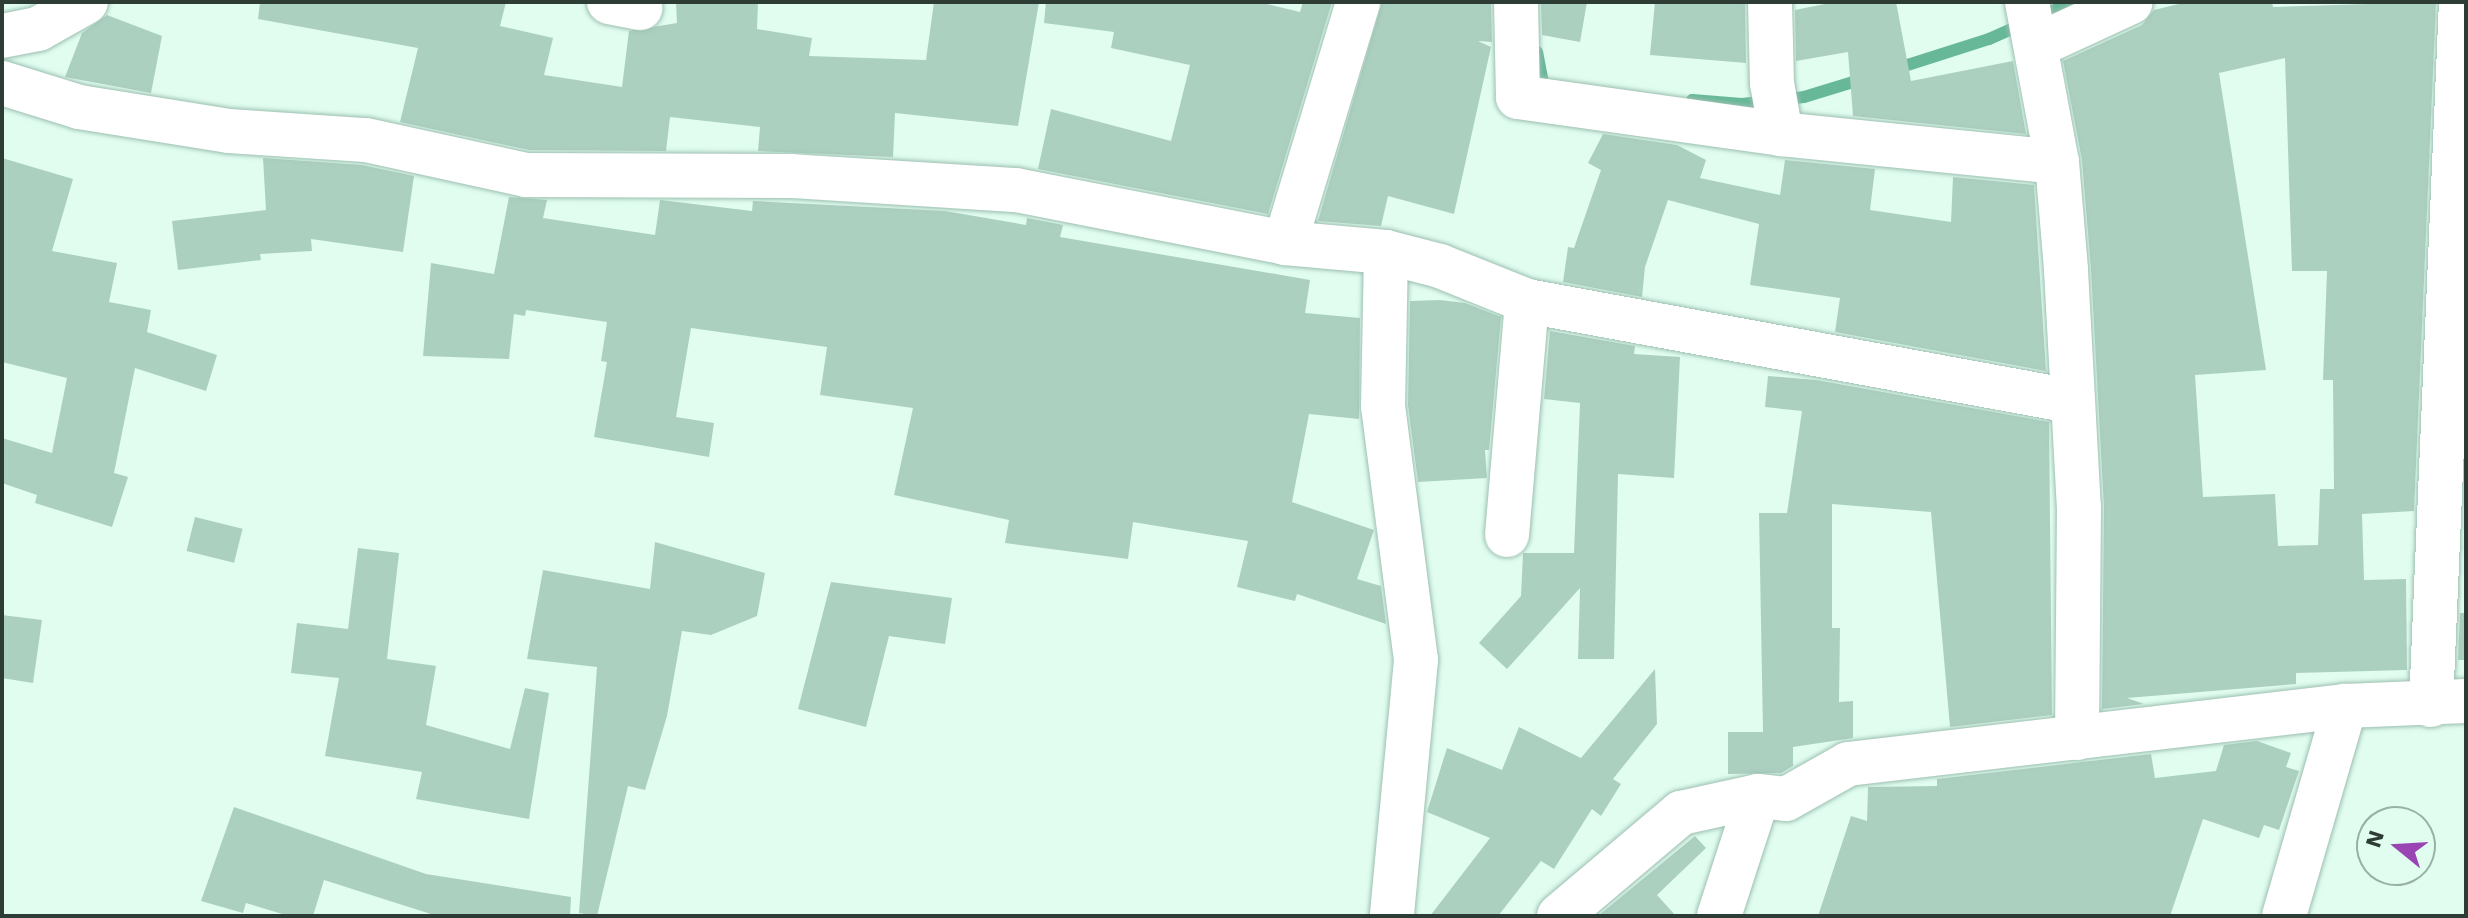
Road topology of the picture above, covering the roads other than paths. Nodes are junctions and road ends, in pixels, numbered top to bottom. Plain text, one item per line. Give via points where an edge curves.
1 (86, 2) edge
2 (1358, 2) edge
3 (1516, 2) edge
4 (1770, 2) edge
5 (2131, 2) edge
6 (2461, 2) edge
7 (2031, 19) edge
8 (2, 36) edge
9 (2, 83) edge
10 (1778, 112) junction
11 (2057, 162) junction
12 (1285, 243) junction
13 (1386, 252) junction
14 (1527, 301) junction
15 (2071, 401) junction
16 (1507, 535) dead end
17 (2448, 703) edge
18 (2345, 706) junction
19 (2077, 738) junction
20 (1772, 798) junction
21 (1392, 916) edge
22 (1559, 916) edge
23 (1719, 916) edge
24 (1752, 916) edge
25 (2284, 916) edge

1 - 8 street via 38,29
2 - 12 street
3 - 10 street via 1518,97
4 - 10 street
5 - 7 street
6 - 17 street
7 - 11 street
9 - 12 street via 79,107 229,131 366,140 526,175 791,176 1016,190
10 - 11 street
11 - 15 street
12 - 13 street
13 - 14 street via 1440,266
13 - 21 street via 1383,406 1416,660
14 - 15 street
14 - 16 street
15 - 19 street via 2079,507
17 - 18 street
18 - 19 street
18 - 25 street
19 - 20 street via 1848,764
20 - 22 street via 1681,813
20 - 23 street
20 - 24 street

